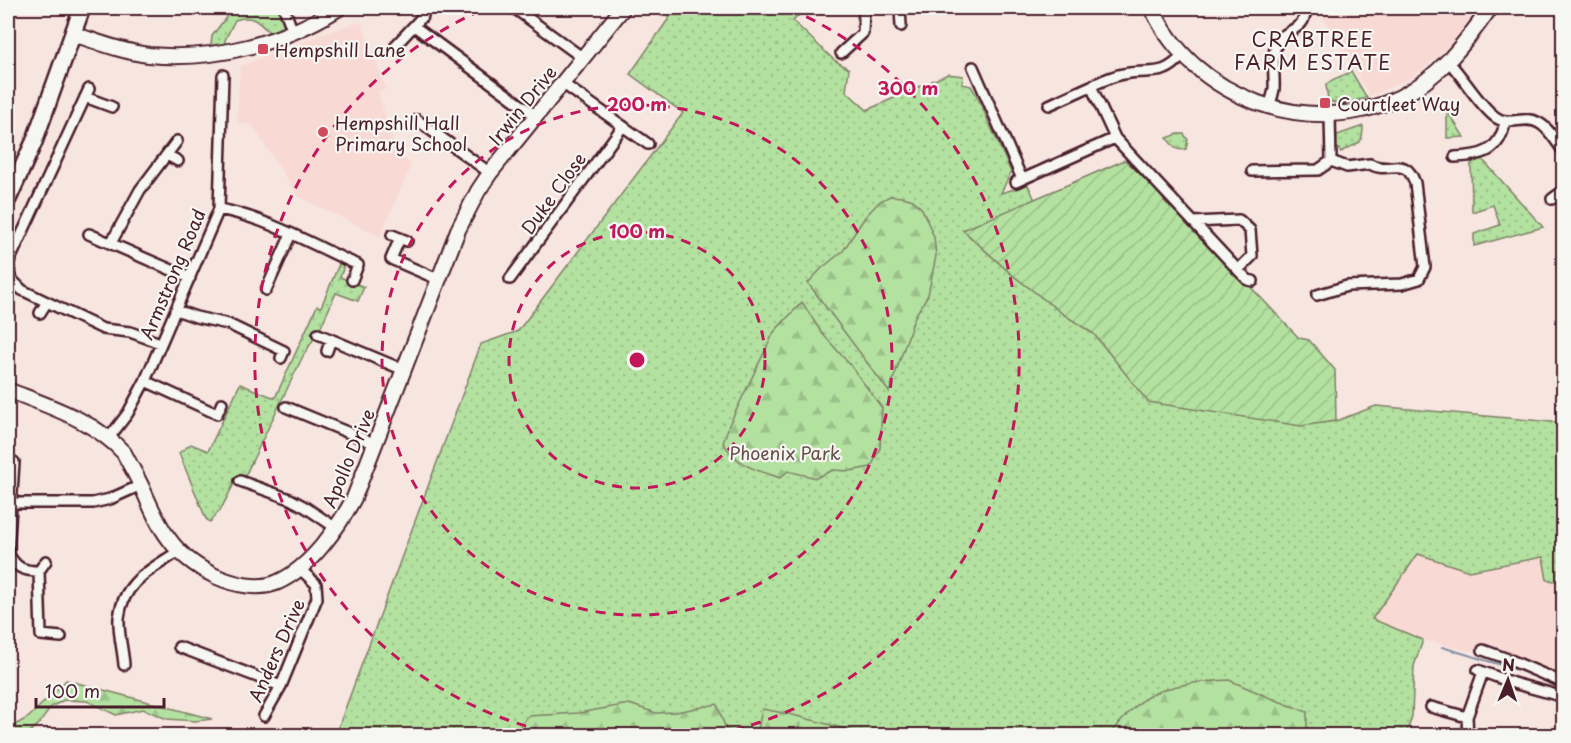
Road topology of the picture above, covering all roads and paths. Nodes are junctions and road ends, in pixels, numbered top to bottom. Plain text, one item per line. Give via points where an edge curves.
1 (82, 8) edge
2 (284, 8) edge
3 (339, 8) edge
4 (514, 8) edge
5 (623, 8) edge
6 (864, 8) edge
7 (900, 8) edge
8 (1152, 8) edge
9 (1306, 8) edge
10 (1490, 8) edge
11 (423, 16) dead end
12 (414, 26) junction
13 (901, 26) dead end
14 (293, 32) junction
15 (74, 34) junction
16 (396, 45) dead end
17 (841, 53) dead end
18 (1184, 54) junction
19 (583, 58) junction
20 (1448, 61) junction
21 (973, 67) dead end
22 (224, 75) dead end
23 (562, 83) junction
24 (1091, 86) junction
25 (1049, 105) dead end
26 (112, 107) dead end
27 (1269, 107) junction
28 (536, 116) junction
29 (1330, 116) junction
30 (1505, 123) junction
31 (419, 125) dead end
32 (622, 126) junction
33 (1115, 138) junction
34 (177, 141) dead end
35 (648, 144) dead end
36 (1563, 152) edge
37 (167, 155) junction
38 (1455, 157) dead end
39 (178, 161) dead end
40 (1332, 161) junction
41 (1252, 171) dead end
42 (490, 173) junction
43 (1563, 190) edge
44 (8, 199) edge
45 (1552, 199) dead end
46 (219, 210) junction
47 (1193, 222) junction
48 (458, 230) joint
49 (89, 234) dead end
50 (291, 234) junction
51 (400, 238) dead end
52 (111, 243) junction
53 (1238, 270) junction
54 (190, 278) junction
55 (510, 279) dead end
56 (9, 280) edge
57 (352, 280) dead end
58 (440, 280) junction
59 (1254, 281) dead end
60 (266, 290) dead end
61 (1317, 295) dead end
62 (47, 302) junction
63 (176, 310) junction
64 (40, 313) dead end
65 (318, 334) dead end
66 (332, 339) junction
67 (160, 343) junction
68 (327, 351) dead end
69 (281, 358) dead end
70 (404, 369) junction
71 (145, 381) junction
72 (8, 390) edge
73 (222, 403) dead end
74 (286, 407) dead end
75 (109, 438) junction
76 (375, 444) junction
77 (14, 462) dead end
78 (240, 481) dead end
79 (141, 485) junction
80 (252, 485) junction
81 (248, 496) dead end
82 (11, 502) junction
83 (336, 528) junction
84 (179, 551) junction
85 (8, 553) edge
86 (46, 561) dead end
87 (300, 568) junction
88 (39, 571) junction
89 (61, 637) dead end
90 (179, 647) dead end
91 (1483, 650) dead end
92 (124, 665) dead end
93 (1563, 684) edge
94 (281, 686) junction
95 (1563, 697) edge
96 (1438, 706) dead end
97 (264, 716) dead end
98 (1467, 717) junction
99 (1468, 735) edge

1 - 15 main road
2 - 14 street
3 - 14 street
4 - 19 street
5 - 19 street, Irwin Drive
6 - 17 street via 863,33
7 - 13 street
8 - 18 street via 1169,38
9 - 27 street via 1300,26 1280,39 1274,50 1274,92
10 - 20 street
11 - 12 street
12 - 16 street
12 - 28 street
14 - 15 street via 249,47 176,56 122,50
15 - 44 main road
18 - 24 street via 1165,71 1125,73
18 - 27 street via 1238,96
19 - 23 street, Irwin Drive
20 - 29 street via 1400,97 1375,107
20 - 30 street
21 - 33 street via 973,78 1019,180
22 - 46 street, Armstrong Road
23 - 28 street, Irwin Drive
23 - 32 street
24 - 25 street
24 - 33 street
26 - 56 street via 87,93 8,264
27 - 29 street
28 - 42 street, Irwin Drive
29 - 40 street
30 - 36 street via 1538,122
30 - 38 street via 1494,146 1481,155
31 - 42 street
32 - 35 street
32 - 55 street, Duke Close
33 - 47 street
34 - 37 street
37 - 39 street
37 - 52 street via 140,190
40 - 41 street via 1318,170
40 - 61 street via 1347,167 1370,164 1411,172 1425,267 1419,279 1402,284 1347,286
42 - 48 street, Irwin Drive
43 - 45 street
46 - 50 street
46 - 54 street, Armstrong Road
47 - 53 street
47 - 53 street via 1239,220 1250,230 1252,256
48 - 58 street, Apollo Drive
49 - 52 street
50 - 57 street via 358,265
50 - 60 street
51 - 58 street via 391,259
52 - 54 street
53 - 59 street
54 - 63 street, Armstrong Road
56 - 62 street
58 - 70 street, Apollo Drive
62 - 64 street
62 - 67 street via 103,329 130,332
63 - 67 street, Armstrong Road
63 - 69 street via 228,324 284,351
65 - 66 street
66 - 68 street
66 - 70 street
67 - 71 street, Armstrong Road
70 - 76 street, Apollo Drive
71 - 73 street via 217,414
71 - 75 street, Armstrong Road
72 - 75 street, Apollo Drive via 96,428
74 - 76 street via 295,416
75 - 79 street, Apollo Drive via 124,453
76 - 83 street, Apollo Drive via 354,498
77 - 82 street
78 - 80 street
79 - 82 street via 93,502
79 - 84 street, Apollo Drive via 161,528
80 - 81 street
80 - 83 street via 305,507
82 - 85 street
83 - 87 street, Apollo Drive
84 - 87 street, Apollo Drive via 195,565 235,584 277,583
84 - 92 street via 125,593 119,619
85 - 88 street via 23,571
86 - 88 street
87 - 94 street, Anders Drive via 316,584 317,598
88 - 89 street via 41,635
90 - 94 street
91 - 93 street
94 - 97 street, Anders Drive
95 - 98 street via 1480,671
96 - 98 street
98 - 99 street

